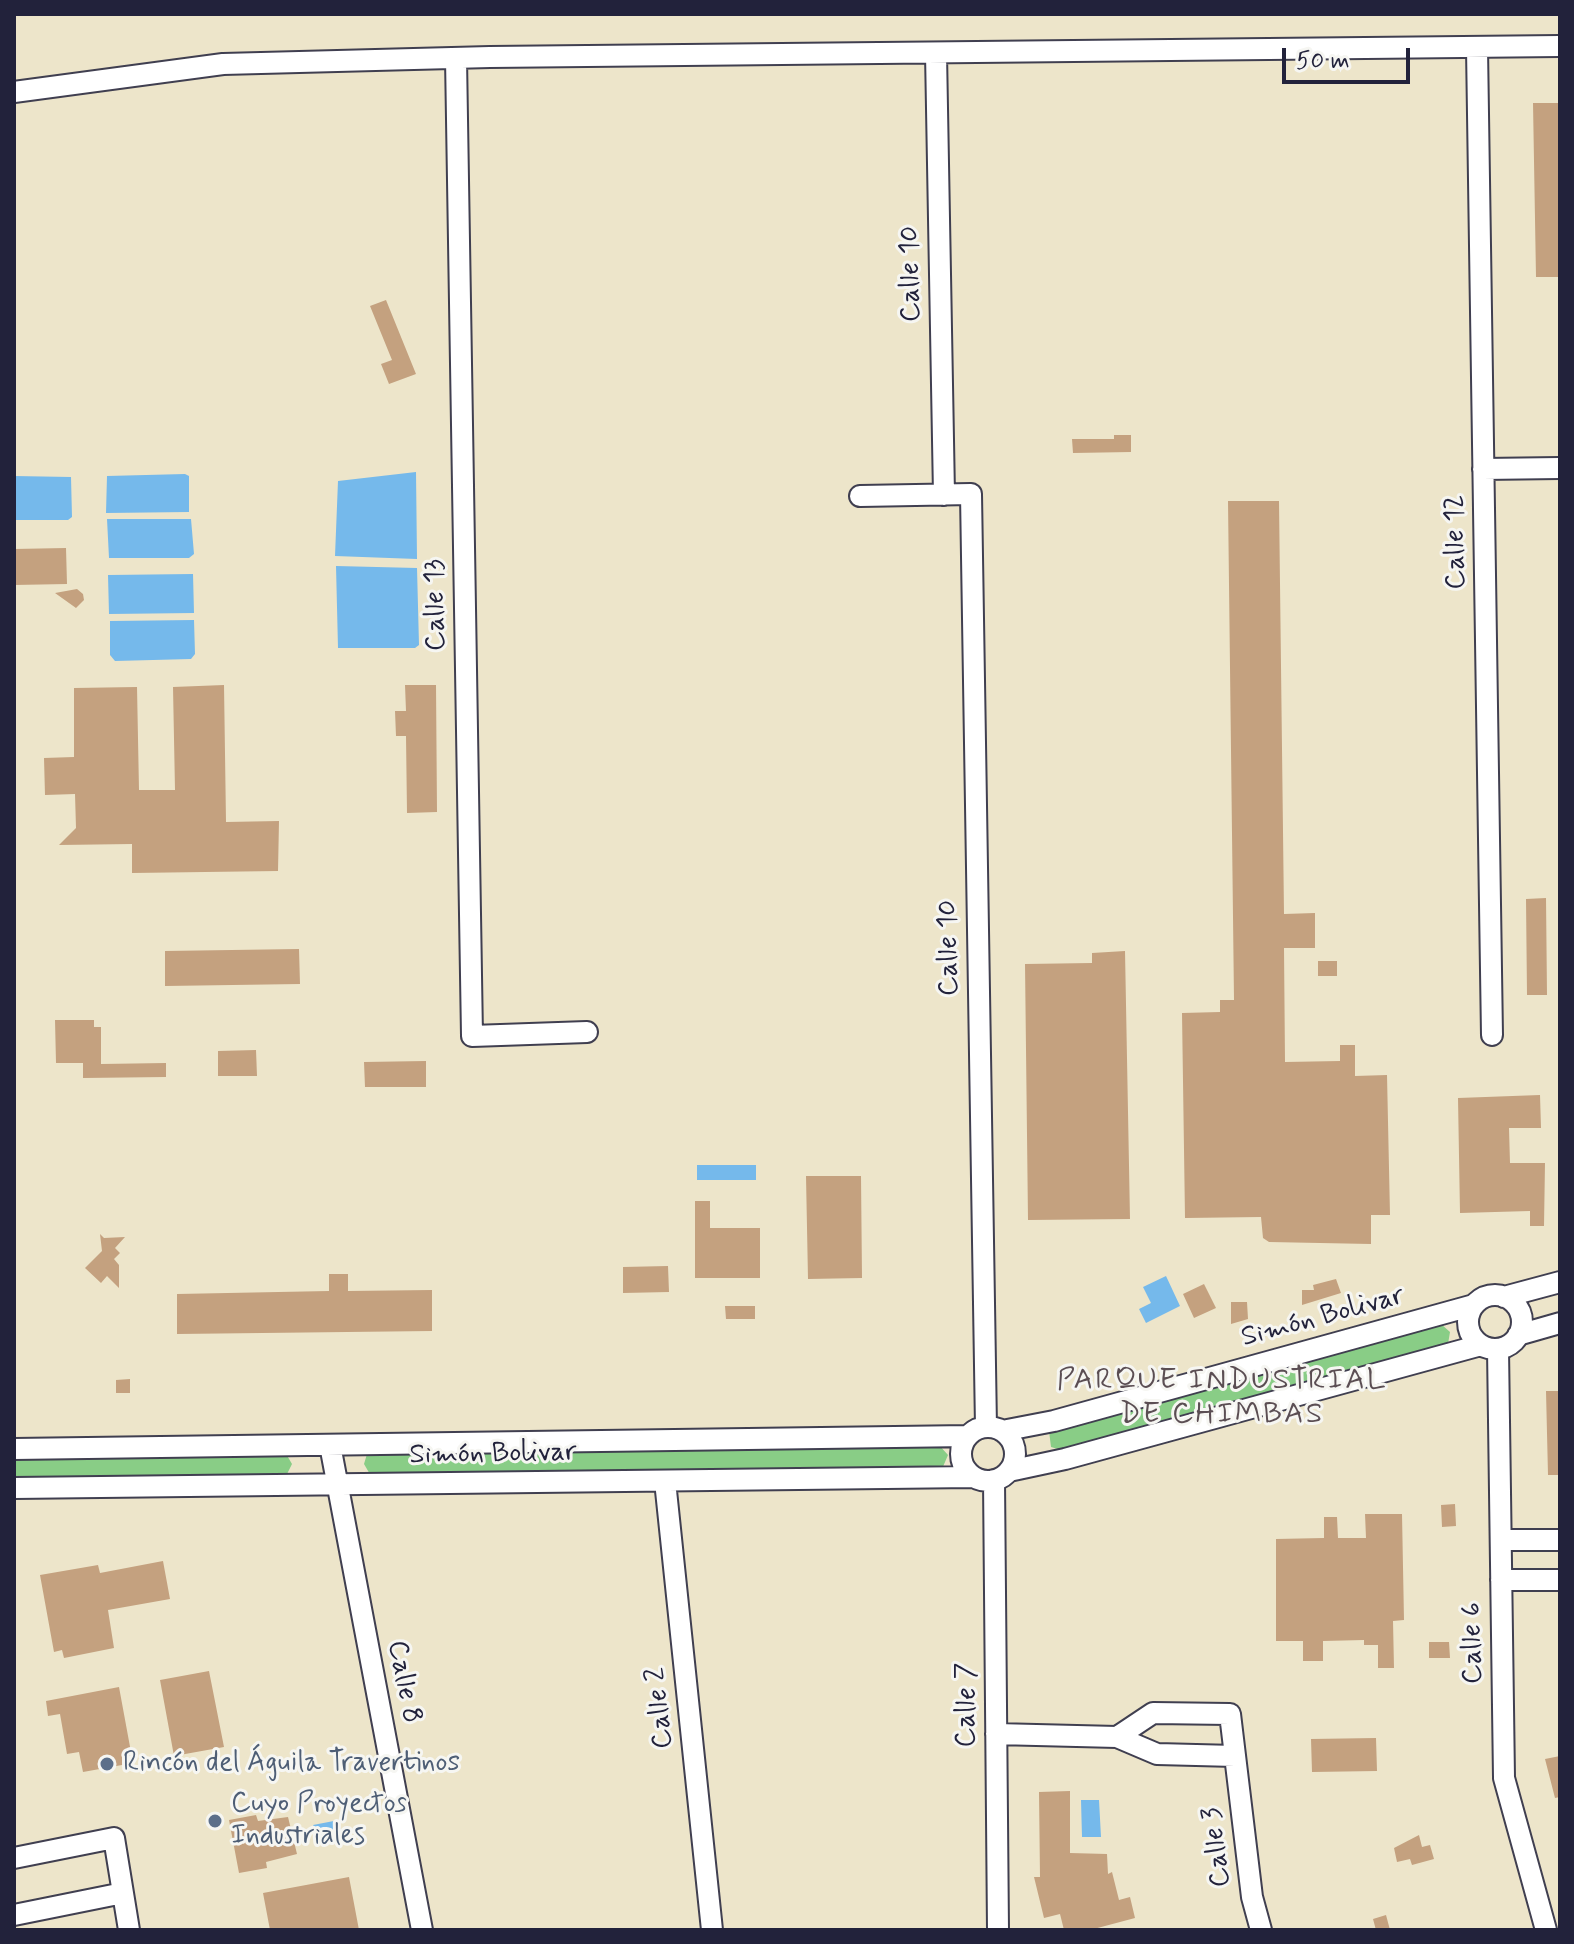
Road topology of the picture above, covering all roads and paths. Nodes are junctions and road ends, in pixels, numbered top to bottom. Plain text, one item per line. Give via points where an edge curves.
1 (1560, 46) edge
2 (1477, 48) junction
3 (936, 53) junction
4 (456, 58) junction
5 (14, 92) edge
6 (1560, 468) edge
7 (1483, 469) junction
8 (944, 495) junction
9 (860, 496) dead end
10 (587, 1032) dead end
11 (1492, 1035) dead end
12 (1560, 1282) edge
13 (1504, 1297) junction
14 (1474, 1305) junction
15 (1560, 1323) edge
16 (1518, 1335) junction
17 (1489, 1347) junction
18 (985, 1431) junction
19 (330, 1445) junction
20 (14, 1449) edge
21 (1002, 1476) junction
22 (973, 1477) junction
23 (665, 1481) junction
24 (338, 1485) junction
25 (14, 1488) edge
26 (1501, 1540) junction
27 (1560, 1540) edge
28 (1501, 1580) junction
29 (1560, 1580) edge
30 (996, 1734) junction
31 (1117, 1737) junction
32 (1235, 1756) junction
33 (14, 1858) edge
34 (123, 1893) junction
35 (14, 1915) edge
36 (129, 1930) edge
37 (422, 1930) edge
38 (712, 1930) edge
39 (998, 1930) edge
40 (1261, 1930) edge
41 (1546, 1930) edge

1 - 2 street
2 - 3 street
2 - 7 street, Calle 12
3 - 4 street
3 - 8 street, Calle 10
4 - 5 street via 223,64
4 - 10 street, Calle 13 via 472,1036
6 - 7 street
7 - 11 street, Calle 12
8 - 9 street, Calle 10
8 - 18 street, Calle 10 via 971,494
12 - 13 street
13 - 14 street via 1484,1297
13 - 16 street via 1520,1313
14 - 17 street via 1468,1327
14 - 18 street, Simón Bolivar via 1054,1421
15 - 16 street
16 - 17 street via 1510,1344
17 - 21 street
17 - 26 street, Calle 6
18 - 19 street, Simón Bolivar
18 - 21 street via 1013,1445 1015,1454
18 - 22 street via 961,1452
19 - 20 street, Simón Bolivar
19 - 24 street, Calle 8
21 - 22 street
21 - 30 street, Calle 7
22 - 23 street, Simón Bolivar
23 - 24 street, Simón Bolivar
23 - 38 street, Calle 2
24 - 25 street, Simón Bolivar
24 - 37 street, Calle 8
26 - 27 street
26 - 28 street, Calle 6
28 - 29 street
28 - 41 street, Calle 6 via 1504,1778
30 - 31 street
30 - 39 street, Calle 7
31 - 32 street via 1157,1754
31 - 32 street, Calle 3 via 1153,1713 1230,1714
32 - 40 street, Calle 3 via 1252,1897
33 - 34 street via 114,1838
34 - 35 street
34 - 36 street

